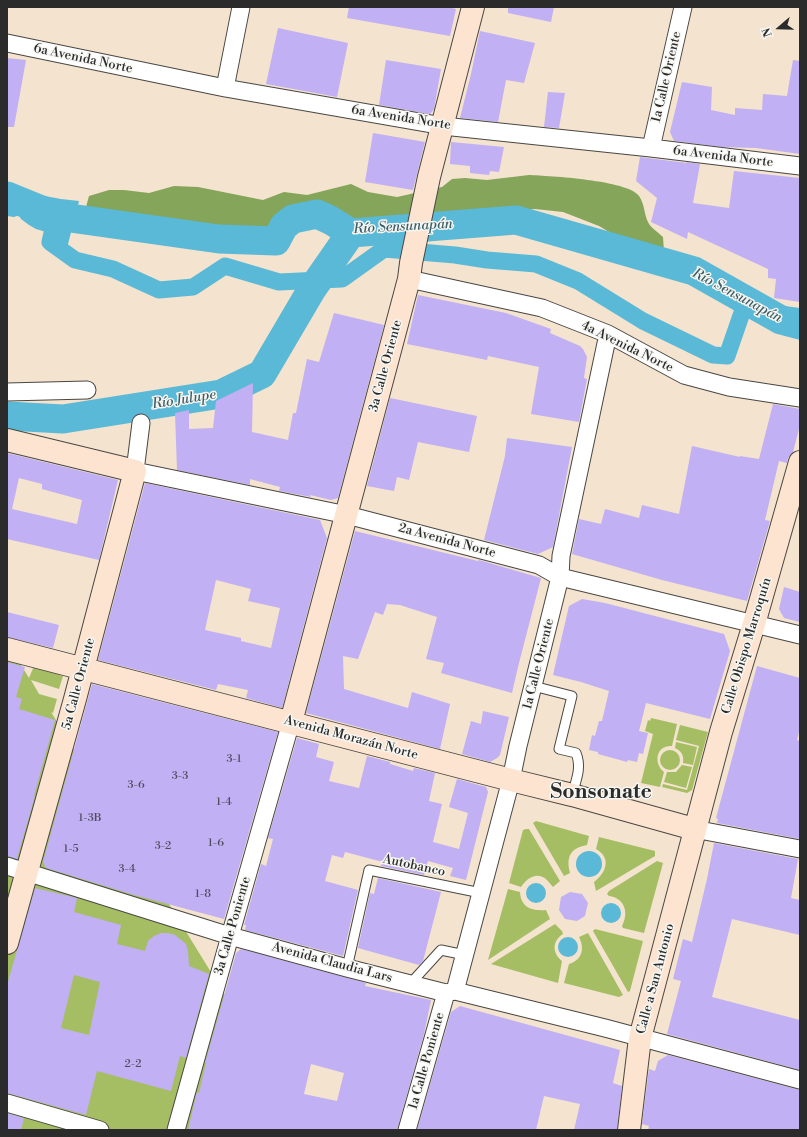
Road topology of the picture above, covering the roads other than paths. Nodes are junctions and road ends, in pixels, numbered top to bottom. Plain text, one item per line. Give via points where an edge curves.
1 (241, 7) edge
2 (473, 7) edge
3 (682, 7) edge
4 (7, 43) edge
5 (225, 88) junction
6 (443, 126) junction
7 (651, 148) junction
8 (800, 166) edge
9 (410, 271) junction
10 (608, 334) junction
11 (87, 390) dead end
12 (7, 392) edge
13 (800, 398) edge
14 (141, 423) dead end
15 (7, 440) edge
16 (800, 462) edge
17 (135, 471) junction
18 (347, 515) junction
19 (560, 576) junction
20 (754, 624) junction
21 (800, 635) edge
22 (7, 649) edge
23 (83, 669) junction
24 (533, 686) junction
25 (291, 722) junction
26 (511, 780) junction
27 (572, 795) junction
28 (694, 829) junction
29 (800, 849) edge
30 (7, 866) edge
31 (28, 873) junction
32 (481, 894) junction
33 (230, 936) junction
34 (7, 944) edge
35 (465, 955) junction
36 (346, 968) junction
37 (410, 984) junction
38 (450, 992) junction
39 (640, 1038) junction
40 (800, 1080) edge
41 (7, 1103) edge
42 (100, 1130) edge
43 (176, 1130) edge
44 (407, 1130) edge
45 (630, 1130) edge

1 - 5 street
2 - 6 main road, 3a Calle Oriente
3 - 7 street, 1a Calle Oriente
4 - 5 street, 6a Avenida Norte
5 - 6 street, 6a Avenida Norte
6 - 7 street, 6a Avenida Norte
6 - 9 main road, 3a Calle Oriente via 429,176
7 - 8 street, 6a Avenida Norte
9 - 10 street, 4a Avenida Norte via 542,308
9 - 18 main road, 3a Calle Oriente
10 - 13 street, 4a Avenida Norte via 684,375 729,387
10 - 19 street, 1a Calle Oriente via 561,556
11 - 12 street
14 - 17 street, 5a Calle Oriente
15 - 17 main road
16 - 20 main road, Calle Obispo Marroquín
17 - 18 street, 2a Avenida Norte
17 - 23 main road, 5a Calle Oriente
18 - 19 street, 2a Avenida Norte via 539,565
18 - 25 main road, 3a Calle Oriente
19 - 20 street, 2a Avenida Norte
19 - 24 street, 1a Calle Oriente
20 - 21 street, 2a Avenida Norte
20 - 28 main road, Calle Obispo Marroquín
22 - 23 main road, Avenida Morazán Norte
23 - 25 main road, Avenida Morazán Norte
23 - 31 main road, 5a Calle Oriente
24 - 26 street, 1a Calle Oriente
24 - 27 lane via 572,696 559,749 576,753 579,760 580,767
25 - 26 main road, Avenida Morazán Norte
25 - 33 street, 3a Calle Poniente
26 - 27 main road, Avenida Morazán Norte
26 - 32 street, 1a Calle Oriente
27 - 28 main road, Avenida Morazán Norte
28 - 29 street
28 - 39 main road, Calle a San Antonio
30 - 31 street, Avenida Claudia Lars
31 - 33 street, Avenida Claudia Lars
31 - 34 main road, 5a Calle Oriente
32 - 35 street, 1a Calle Oriente
32 - 36 lane, Autobanco via 369,870
33 - 36 street, Avenida Claudia Lars
33 - 43 street, 3a Calle Poniente
35 - 37 lane via 441,950
35 - 38 street, 1a Calle Oriente
36 - 37 street, Avenida Claudia Lars
37 - 38 street, Avenida Claudia Lars
38 - 39 street, Avenida Claudia Lars
38 - 44 street, 1a Calle Poniente
39 - 40 street, Avenida Claudia Lars
39 - 45 main road, Calle a San Antonio
41 - 42 street

